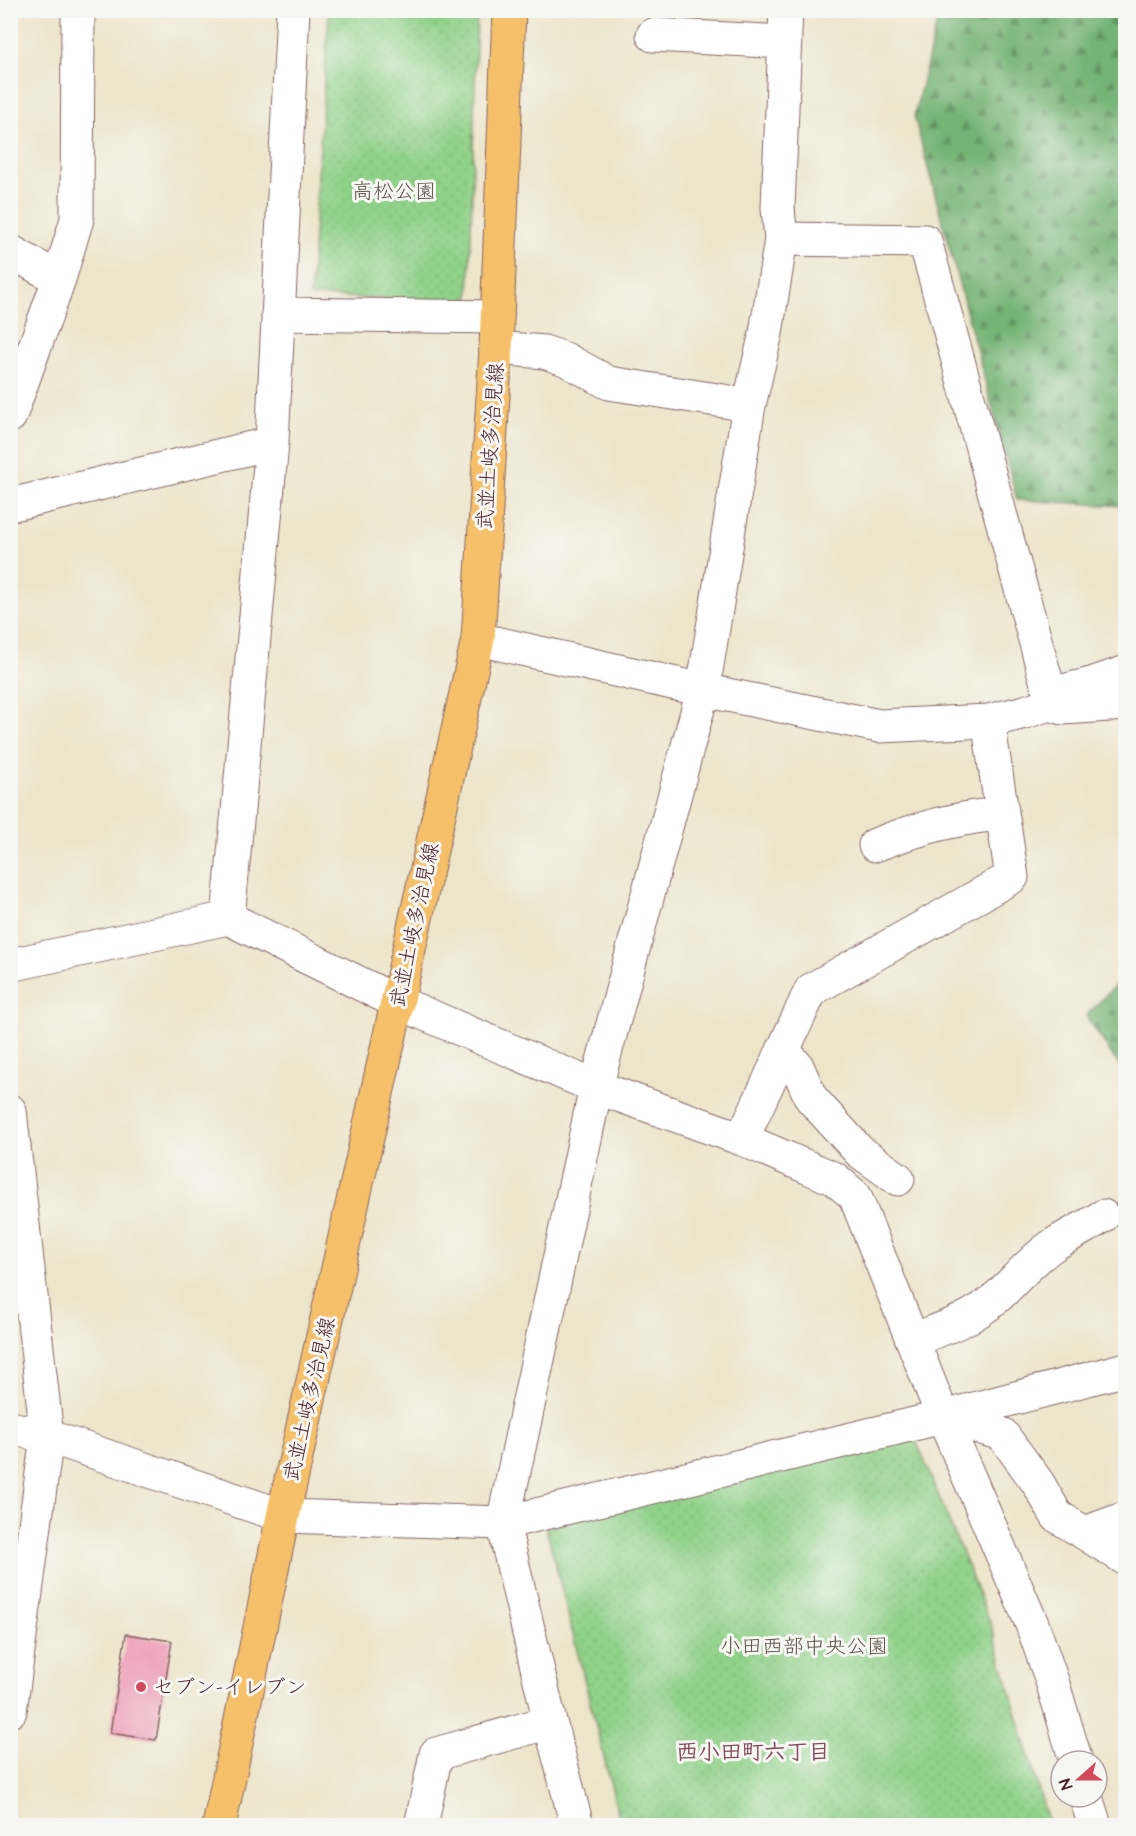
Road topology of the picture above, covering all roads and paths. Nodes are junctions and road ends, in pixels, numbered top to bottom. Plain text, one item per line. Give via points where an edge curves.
1 (78, 10) edge
2 (293, 10) edge
3 (509, 10) edge
4 (786, 26) edge
5 (653, 35) dead end
6 (781, 239) junction
7 (10, 250) edge
8 (59, 279) junction
9 (278, 314) junction
10 (496, 332) junction
11 (749, 405) junction
12 (10, 416) edge
13 (272, 443) junction
14 (10, 505) edge
15 (478, 639) junction
16 (1125, 672) edge
17 (703, 690) junction
18 (1050, 699) junction
19 (1125, 704) edge
20 (988, 721) junction
21 (1002, 814) junction
22 (875, 845) dead end
23 (228, 918) junction
24 (10, 965) edge
25 (397, 1002) junction
26 (783, 1050) junction
27 (596, 1087) junction
28 (10, 1111) edge
29 (742, 1139) junction
30 (898, 1179) dead end
31 (1103, 1216) dead end
32 (913, 1340) junction
33 (1125, 1369) edge
34 (944, 1416) junction
35 (10, 1428) edge
36 (47, 1436) junction
37 (283, 1516) junction
38 (1125, 1518) edge
39 (503, 1523) junction
40 (1085, 1533) junction
41 (1125, 1559) edge
42 (10, 1711) edge
43 (550, 1722) junction
44 (1072, 1749) edge
45 (1090, 1809) edge
46 (219, 1826) edge
47 (421, 1826) edge
48 (577, 1826) edge
49 (1095, 1826) edge

1 - 8 street via 77,219
2 - 9 street
3 - 10 main road, 武並土岐多治見線
4 - 5 street
4 - 6 street via 778,208
6 - 11 street via 766,333
6 - 18 street via 925,242
7 - 8 street
8 - 12 street
9 - 10 street
9 - 13 street
10 - 11 street via 565,359 609,383
10 - 15 main road, 武並土岐多治見線
11 - 17 street
13 - 14 street
13 - 23 street
15 - 17 street
15 - 25 main road, 武並土岐多治見線
16 - 18 street
17 - 20 street via 879,726
17 - 27 street
18 - 19 street via 1063,708
18 - 20 street via 1024,712
20 - 21 street
21 - 22 street via 956,819
21 - 26 street via 1012,877 811,990
23 - 24 street
23 - 25 street
25 - 27 street
25 - 37 main road, 武並土岐多治見線
26 - 29 street
26 - 30 street via 797,1066 811,1098 859,1151
27 - 29 street
27 - 39 street
28 - 36 street
29 - 32 street via 835,1179 855,1196
31 - 32 street via 1053,1245 976,1313
32 - 34 street
33 - 34 street
34 - 39 street
34 - 40 street via 1002,1434 1057,1516
34 - 44 street via 1032,1624
35 - 36 street
36 - 37 street
36 - 42 street
37 - 39 street
37 - 46 main road, 武並土岐多治見線
38 - 40 street
39 - 43 street
40 - 41 street
43 - 47 street via 436,1754
43 - 48 street
45 - 49 street

